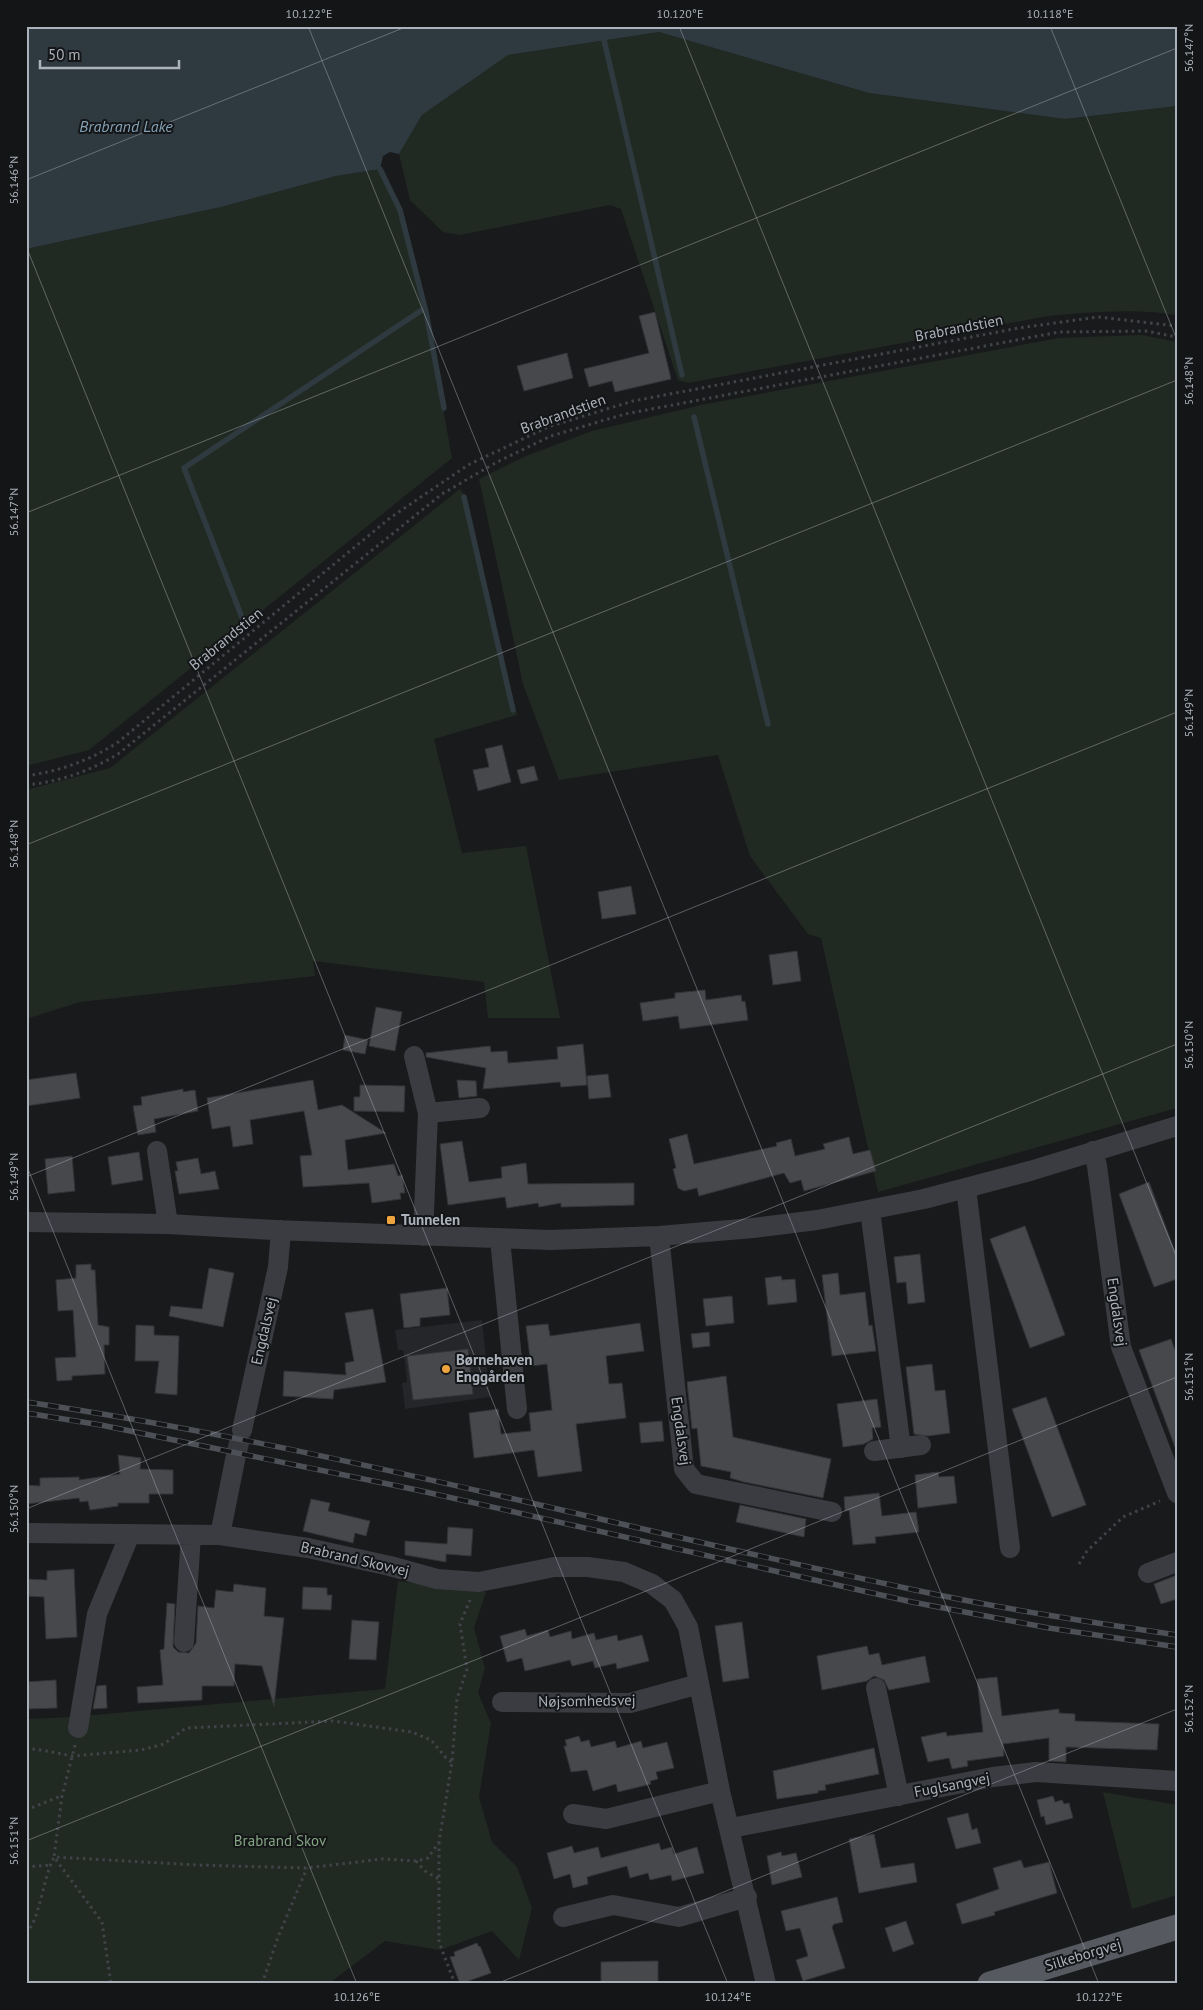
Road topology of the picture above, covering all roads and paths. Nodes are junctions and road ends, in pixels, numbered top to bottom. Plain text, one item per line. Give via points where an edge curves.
1 (1177, 326) edge
2 (1177, 337) edge
3 (26, 776) edge
4 (26, 785) edge
5 (414, 1056) dead end
6 (480, 1108) dead end
7 (428, 1113) junction
8 (1177, 1126) edge
9 (157, 1151) dead end
10 (1093, 1151) junction
11 (966, 1188) junction
12 (870, 1210) junction
13 (26, 1222) edge
14 (168, 1224) junction
15 (281, 1230) junction
16 (423, 1236) junction
17 (659, 1236) junction
18 (500, 1239) junction
19 (517, 1408) dead end
20 (245, 1420) tunnel mouth
21 (921, 1445) dead end
22 (901, 1448) junction
23 (874, 1451) dead end
24 (235, 1460) tunnel mouth
25 (1173, 1495) edge
26 (832, 1512) dead end
27 (26, 1533) edge
28 (130, 1534) junction
29 (192, 1534) junction
30 (220, 1535) junction
31 (1010, 1548) dead end
32 (1177, 1562) edge
33 (1079, 1564) dead end
34 (1148, 1573) dead end
35 (480, 1582) junction
36 (184, 1642) dead end
37 (700, 1684) junction
38 (876, 1688) dead end
39 (502, 1702) dead end
40 (78, 1728) joint
41 (26, 1750) edge
42 (73, 1756) junction
43 (452, 1762) junction
44 (1177, 1781) edge
45 (720, 1791) junction
46 (62, 1796) junction
47 (899, 1796) junction
48 (26, 1810) edge
49 (573, 1814) dead end
50 (731, 1828) junction
51 (439, 1842) junction
52 (54, 1857) junction
53 (416, 1860) junction
54 (50, 1865) junction
55 (26, 1867) edge
56 (307, 1868) junction
57 (439, 1879) junction
58 (747, 1897) junction
59 (564, 1918) dead end
60 (1177, 1927) edge
61 (26, 1933) edge
62 (111, 1984) edge
63 (262, 1984) edge
64 (455, 1984) edge
65 (766, 1984) edge
66 (990, 1984) edge

1 - 3 path, Brabrandstien via 1098,317 1019,328 633,401 548,427 468,465 390,518 117,743 93,758 66,768
2 - 4 path via 1146,332 1059,332 625,414 550,436 442,494 118,754 93,770
5 - 7 street
6 - 7 street
7 - 16 street
8 - 10 street
9 - 14 street
10 - 11 street
10 - 25 street, Engdalsvej via 1121,1347
11 - 12 street
11 - 31 street
12 - 17 street via 753,1228
12 - 22 street
13 - 14 street
14 - 15 street
15 - 16 street
15 - 20 street, Engdalsvej via 278,1267
16 - 18 street
17 - 18 street
17 - 26 street, Engdalsvej via 684,1469 696,1484
18 - 19 street
21 - 22 street
22 - 23 street
24 - 30 street
25 - 33 path via 1123,1517 1087,1551
27 - 28 street, Brabrand Skovvej
28 - 29 street, Brabrand Skovvej
28 - 40 street via 97,1614
29 - 30 street, Brabrand Skovvej
29 - 36 street
30 - 35 street, Brabrand Skovvej via 308,1548 437,1579
32 - 34 street
35 - 37 street, Brabrand Skovvej via 554,1567 588,1567 624,1572 652,1584 673,1600 688,1627
35 - 43 path via 460,1624 467,1669 457,1699
37 - 39 street, Nøjsomhedsvej via 630,1703
37 - 45 street
38 - 47 street
40 - 42 path
41 - 42 path
42 - 43 path via 141,1750 164,1744 186,1728 333,1721 412,1732 431,1740
42 - 46 path
43 - 51 path
44 - 47 street, Fuglsangvej via 1036,1772
45 - 49 street via 606,1819
45 - 50 street
46 - 48 path
46 - 52 path
47 - 50 street, Fuglsangvej
50 - 58 street
51 - 53 path via 428,1858
51 - 57 path
52 - 54 path
52 - 56 path
52 - 62 path via 102,1922
53 - 56 path via 382,1859
53 - 57 path via 425,1871
54 - 55 path
54 - 61 path via 33,1927
56 - 63 path
57 - 64 path via 439,1942
58 - 59 street via 679,1918 613,1905
58 - 65 street
60 - 66 main road, Silkeborgvej

